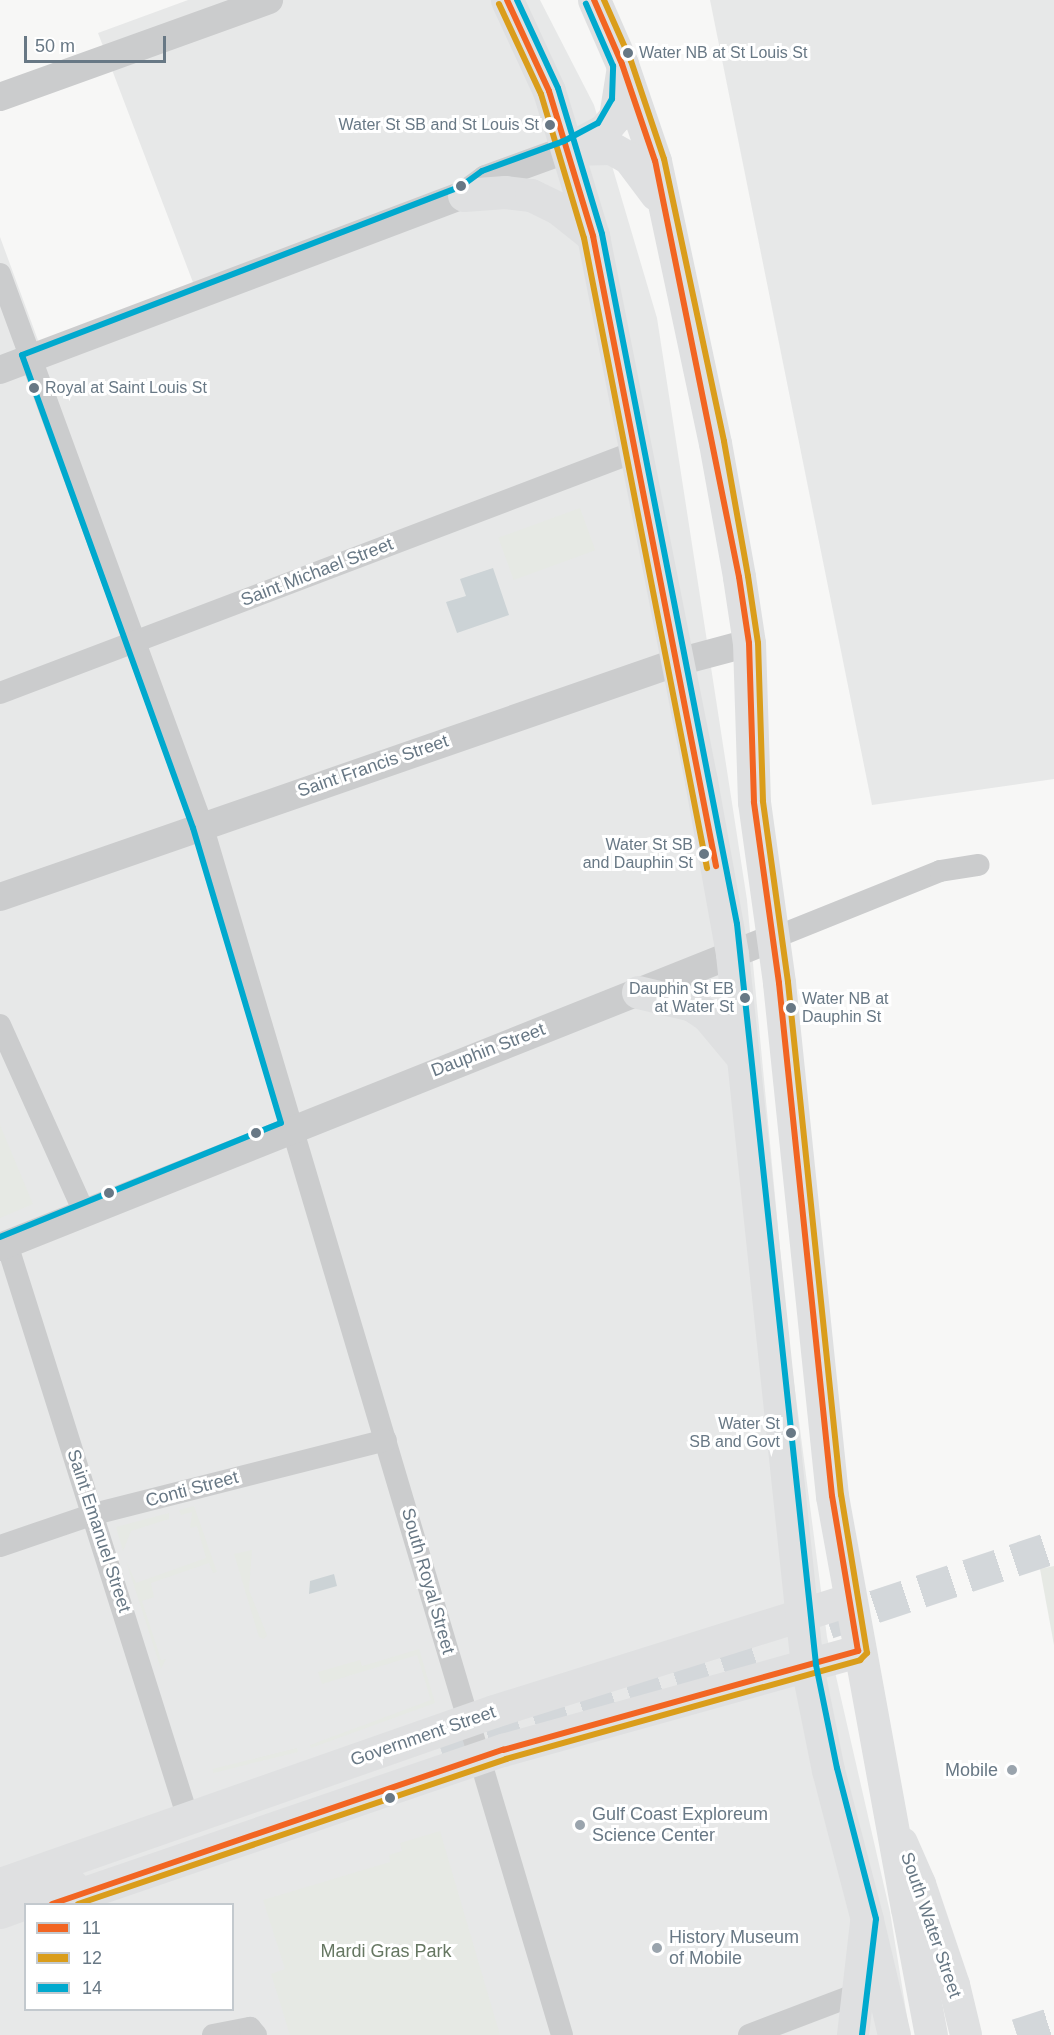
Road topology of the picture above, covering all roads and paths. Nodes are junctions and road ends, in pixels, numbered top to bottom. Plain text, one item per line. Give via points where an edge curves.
1 (269, 0) edge
2 (507, 0) edge
3 (583, 0) edge
4 (594, 0) edge
5 (608, 30) junction
6 (622, 64) junction
7 (0, 98) edge
8 (568, 149) junction
9 (464, 195) junction
10 (667, 210) junction
11 (593, 236) junction
12 (0, 274) edge
13 (30, 359) junction
14 (0, 370) edge
15 (634, 452) junction
16 (135, 642) junction
17 (749, 643) junction
18 (678, 662) junction
19 (0, 693) edge
20 (201, 825) junction
21 (979, 865) dead end
22 (0, 897) edge
23 (771, 939) junction
24 (732, 954) junction
25 (638, 992) junction
26 (0, 1025) edge
27 (743, 1058) junction
28 (292, 1128) junction
29 (84, 1212) junction
30 (4, 1246) edge
31 (386, 1440) junction
32 (94, 1514) junction
33 (0, 1546) edge
34 (849, 1600) junction
35 (800, 1616) junction
36 (858, 1651) junction
37 (807, 1666) junction
38 (469, 1720) junction
39 (441, 1750) tunnel mouth
40 (481, 1758) junction
41 (891, 1818) junction
42 (198, 1825) junction
43 (0, 1884) edge
44 (0, 1895) edge
45 (24, 1903) edge
46 (25, 1903) edge
47 (58, 1903) edge
48 (0, 1912) edge
49 (24, 1915) edge
50 (867, 1920) junction
51 (0, 1923) edge
52 (857, 1994) junction
53 (253, 2032) edge
54 (213, 2035) edge
55 (562, 2035) edge
56 (749, 2035) edge
57 (853, 2035) edge
58 (894, 2035) edge
59 (931, 2035) edge
60 (966, 2035) edge

1 - 7 street
2 - 8 main road via 549,91
3 - 5 main road
4 - 5 main road
5 - 6 main road, South Water Street
6 - 8 main road via 621,101 615,117 604,130
6 - 10 main road, South Water Street
8 - 9 street via 486,179
8 - 10 main road via 611,148 629,158
8 - 11 main road
9 - 11 main road via 531,195 558,208
9 - 13 street
10 - 17 main road, South Water Street via 715,443
11 - 15 main road
12 - 13 street, South Royal Street
13 - 14 street
13 - 16 street, South Royal Street
15 - 16 street, Saint Michael Street
15 - 18 main road
16 - 19 street, Saint Michael Street
16 - 20 street, South Royal Street
17 - 18 street, Saint Francis Street
17 - 23 main road, South Water Street via 754,802
18 - 20 street, Saint Francis Street
18 - 24 main road
20 - 22 street, Saint Francis Street
20 - 28 street, South Royal Street
21 - 23 street, Dauphin Street via 940,871
23 - 24 street, Dauphin Street
23 - 34 main road, South Water Street via 804,1208 832,1496
24 - 25 street, Dauphin Street
24 - 27 main road
25 - 27 main road via 693,1005 707,1015
25 - 28 street, Dauphin Street
26 - 29 street
27 - 35 main road
28 - 29 street, Dauphin Street
28 - 31 street, South Royal Street
29 - 30 street, Dauphin Street
30 - 32 street, Saint Emanuel Street
31 - 32 street, Conti Street
31 - 38 street, South Royal Street
32 - 33 street, Conti Street
32 - 42 street, Saint Emanuel Street
34 - 35 main road, Government Street
34 - 36 main road, South Water Street
35 - 37 main road
35 - 38 main road, Government Street
36 - 37 main road
36 - 41 main road, South Water Street
37 - 40 main road
37 - 50 main road via 828,1770
38 - 40 street, South Royal Street
38 - 42 main road, Government Street
39 - 42 main road, Government Street
40 - 47 main road
40 - 55 street, South Royal Street
41 - 59 main road, South Water Street
41 - 60 main road, South Water Street via 920,1884 954,1985
42 - 43 main road, Government Street
42 - 44 main road, Government Street via 176,1838
42 - 46 main road, Government Street via 177,1847
45 - 48 main road, Government Street
49 - 51 main road
50 - 52 main road
50 - 58 main road
52 - 56 street
52 - 57 main road
53 - 54 street

